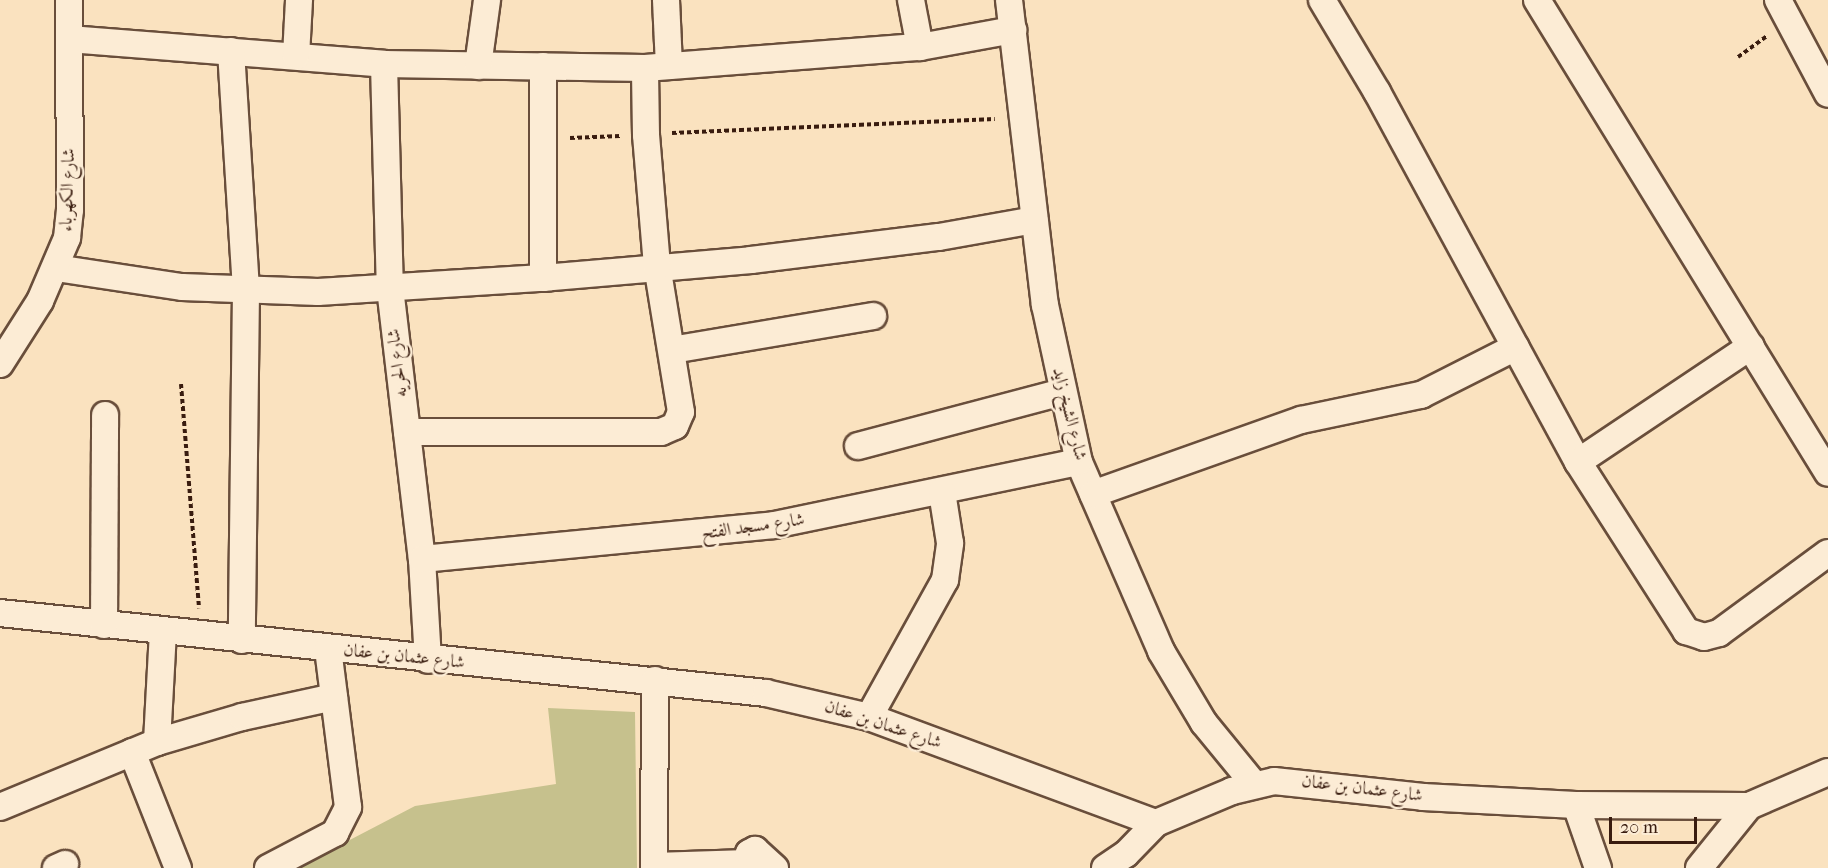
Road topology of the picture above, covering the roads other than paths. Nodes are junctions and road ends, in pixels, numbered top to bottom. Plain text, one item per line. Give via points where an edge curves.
1 (69, 0) edge
2 (298, 0) edge
3 (487, 0) edge
4 (666, 0) edge
5 (911, 0) edge
6 (1009, 0) edge
7 (1322, 0) edge
8 (1537, 0) edge
9 (1780, 1) edge
10 (1013, 30) junction
11 (69, 39) junction
12 (920, 47) junction
13 (231, 51) junction
14 (296, 56) junction
15 (384, 64) junction
16 (478, 66) junction
17 (543, 66) junction
18 (657, 67) junction
19 (1828, 94) edge
20 (1034, 220) junction
21 (657, 266) junction
22 (56, 268) junction
23 (543, 278) junction
24 (390, 288) junction
25 (246, 291) junction
26 (873, 316) dead end
27 (1751, 345) junction
28 (1516, 347) junction
29 (672, 350) junction
30 (0, 364) edge
31 (1062, 392) junction
32 (105, 416) dead end
33 (406, 432) junction
34 (858, 446) dead end
35 (1080, 462) junction
36 (1578, 462) junction
37 (1828, 473) edge
38 (942, 492) junction
39 (1093, 494) junction
40 (1828, 553) edge
41 (422, 559) junction
42 (0, 613) edge
43 (104, 625) junction
44 (163, 631) junction
45 (242, 640) junction
46 (328, 649) junction
47 (428, 660) junction
48 (655, 680) junction
49 (334, 697) junction
50 (869, 717) junction
51 (157, 742) junction
52 (132, 752) junction
53 (1828, 772) edge
54 (1254, 784) junction
55 (1576, 805) junction
56 (1749, 806) junction
57 (0, 807) edge
58 (1156, 823) junction
59 (748, 866) edge
60 (654, 867) edge
61 (178, 868) edge
62 (268, 868) edge
63 (775, 868) edge
64 (1105, 868) edge
65 (1598, 868) edge
66 (1699, 868) edge

1 - 11 street, شارع الكهرباء
2 - 14 street
3 - 16 street
4 - 18 street
5 - 12 street
6 - 10 street, شارع الشيخ زايد
7 - 28 street
8 - 27 street
9 - 19 street
10 - 12 street
10 - 20 street, شارع الشيخ زايد
11 - 13 street
11 - 22 street, شارع الكهرباء via 70,210
12 - 18 street
13 - 14 street
13 - 25 street
14 - 15 street
15 - 16 street
15 - 24 street, شارع الحريه
16 - 17 street
17 - 18 street
17 - 23 street
18 - 21 street via 646,135
20 - 21 street via 845,250
20 - 31 street, شارع الشيخ زايد
21 - 23 street
21 - 29 street
22 - 25 street via 119,279
22 - 30 street, شارع الكهرباء
23 - 24 street
24 - 25 street
24 - 33 street, شارع الحريه
25 - 45 street
26 - 29 street
27 - 36 street
27 - 37 street
28 - 36 street
28 - 39 street via 1421,395 1301,420
29 - 33 street via 681,412 669,430
31 - 34 street
31 - 35 street, شارع الشيخ زايد
32 - 43 street
33 - 41 street, شارع الحريه
35 - 38 street, شارع مسجد الفتح
35 - 39 street, شارع الشيخ زايد
36 - 40 street via 1686,631 1693,635 1719,633
38 - 41 street, شارع مسجد الفتح via 784,523 686,536
38 - 50 street via 950,543 945,580
39 - 54 street, شارع الشيخ زايد via 1161,651 1204,723
41 - 47 street, شارع الحريه
42 - 43 street, شارع عثمان بن عفان
43 - 44 street, شارع عثمان بن عفان
44 - 45 street, شارع عثمان بن عفان
44 - 51 street
45 - 46 street, شارع عثمان بن عفان
46 - 47 street, شارع عثمان بن عفان
46 - 49 street
47 - 48 street, شارع عثمان بن عفان
48 - 50 street, شارع عثمان بن عفان via 766,693
48 - 60 street
49 - 51 street via 243,717
49 - 62 street via 348,807 344,822 329,837
50 - 58 street, شارع عثمان بن عفان
51 - 52 street
52 - 57 street
52 - 61 street
53 - 56 street
54 - 55 street, شارع عثمان بن عفان via 1294,781 1423,797
54 - 58 street, شارع عثمان بن عفان
55 - 56 street, شارع عثمان بن عفان
55 - 65 street
56 - 66 street
58 - 64 street via 1126,854
59 - 60 street
59 - 63 street via 749,853 755,850

